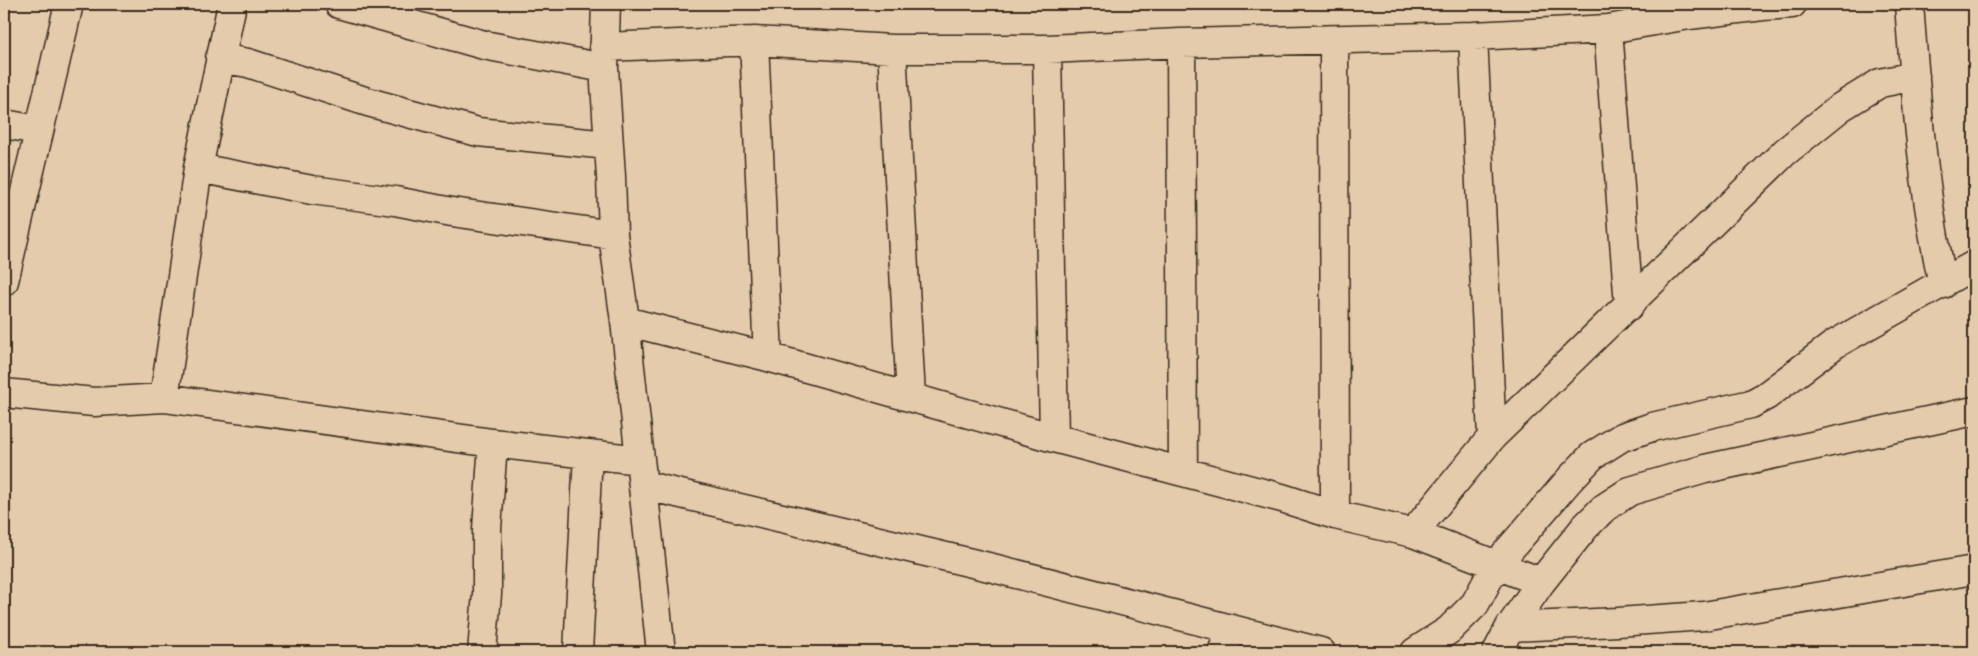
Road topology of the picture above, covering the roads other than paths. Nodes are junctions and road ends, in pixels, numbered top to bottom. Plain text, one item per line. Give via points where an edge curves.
1 (69, 4) edge
2 (232, 4) edge
3 (339, 4) edge
4 (606, 4) edge
5 (1792, 4) edge
6 (1909, 4) edge
7 (1763, 5) edge
8 (1688, 10) edge
9 (1608, 29) junction
10 (1473, 36) junction
11 (1334, 40) junction
12 (754, 41) junction
13 (1181, 43) junction
14 (1047, 48) junction
15 (892, 49) junction
16 (220, 58) junction
17 (604, 58) junction
18 (1915, 76) junction
19 (4, 124) edge
20 (38, 130) junction
21 (608, 145) junction
22 (198, 168) junction
23 (613, 235) junction
24 (1974, 265) edge
25 (4, 281) edge
26 (1943, 284) junction
27 (1628, 306) junction
28 (625, 321) junction
29 (768, 357) junction
30 (4, 393) edge
31 (911, 397) junction
32 (164, 398) junction
33 (1974, 411) edge
34 (1492, 437) junction
35 (1054, 438) junction
36 (493, 443) junction
37 (588, 454) junction
38 (1183, 471) junction
39 (641, 473) junction
40 (1335, 515) junction
41 (1413, 533) junction
42 (1496, 566) junction
43 (1974, 570) edge
44 (1541, 582) junction
45 (1510, 627) junction
46 (1227, 641) edge
47 (482, 652) edge
48 (578, 652) edge
49 (661, 652) edge
50 (1321, 652) edge
51 (1415, 652) edge
52 (1497, 652) edge

1 - 20 street
2 - 16 street
3 - 17 street via 484,45
4 - 17 street
5 - 7 street
6 - 18 street
7 - 8 street
8 - 9 street
9 - 10 street
9 - 27 street
10 - 11 street
10 - 34 street
11 - 13 street
11 - 40 street
12 - 15 street
12 - 17 street
12 - 29 street
13 - 14 street
13 - 38 street
14 - 15 street
14 - 35 street
15 - 31 street
16 - 21 street via 248,63 368,102 478,132
16 - 22 street
17 - 21 street
18 - 26 street via 1921,154
18 - 27 street via 1880,83 1841,107 1785,152
19 - 20 street
20 - 25 street
21 - 23 street
22 - 23 street via 312,190
22 - 32 street
23 - 28 street
24 - 26 street
26 - 42 street via 1835,344 1751,404 1622,437 1592,456
27 - 34 street
28 - 29 street
28 - 39 street
29 - 31 street
30 - 32 street via 94,402
31 - 35 street
32 - 36 street
33 - 44 street via 1705,470 1630,492 1604,508 1585,527
34 - 41 street
35 - 38 street
36 - 37 street
36 - 47 street
37 - 39 street
37 - 48 street
38 - 40 street
39 - 46 street via 993,568
39 - 49 street
40 - 41 street
41 - 42 street
42 - 44 street
42 - 51 street via 1475,604 1449,630
43 - 45 street via 1704,616
44 - 45 street
45 - 52 street
46 - 50 street

